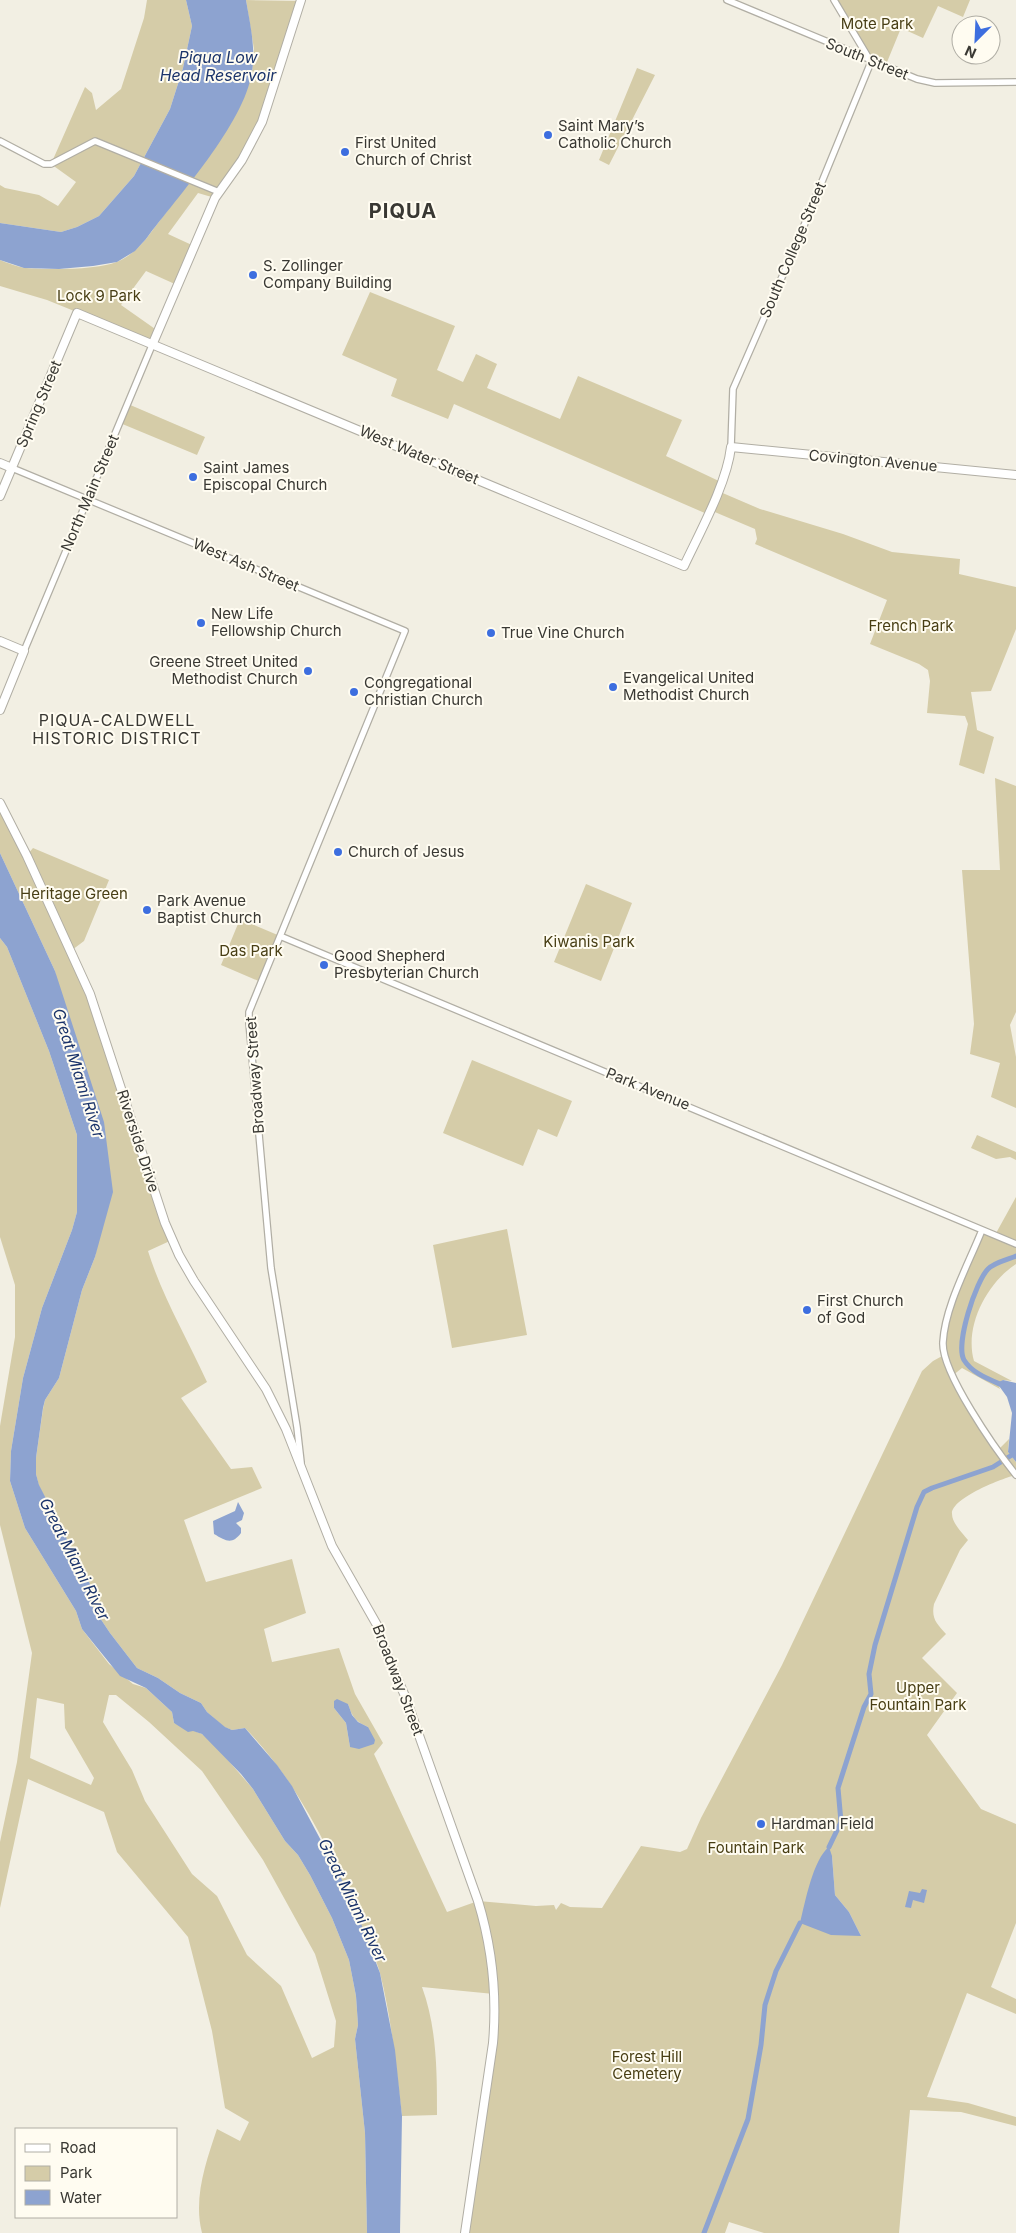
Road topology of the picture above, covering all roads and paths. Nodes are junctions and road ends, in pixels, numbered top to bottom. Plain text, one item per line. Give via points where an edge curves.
1 (300, 0) edge
2 (727, 0) edge
3 (834, 0) edge
4 (871, 62) junction
5 (1016, 82) edge
6 (0, 141) edge
7 (219, 192) junction
8 (77, 312) joint
9 (153, 344) junction
10 (731, 447) junction
11 (0, 463) edge
12 (12, 468) junction
13 (1016, 475) edge
14 (0, 496) edge
15 (88, 499) junction
16 (684, 566) joint
17 (405, 631) joint
18 (0, 641) edge
19 (24, 651) junction
20 (0, 710) edge
21 (0, 803) edge
22 (280, 936) junction
23 (982, 1230) junction
24 (1016, 1244) edge
25 (297, 1427) junction
26 (286, 1428) junction
27 (301, 1466) junction
28 (1016, 1475) edge
29 (465, 2233) edge

1 - 7 main road, North Main Street via 262,122 242,160
2 - 4 street, South Street
3 - 4 street
4 - 5 street, South Street via 935,83
4 - 10 street, South College Street via 733,388
6 - 7 street via 44,164 51,164 95,141
7 - 9 main road, North Main Street
8 - 9 main road, West Water Street
8 - 12 main road, Spring Street
9 - 15 street, North Main Street
9 - 16 main road, West Water Street
10 - 13 main road, Covington Avenue
10 - 16 main road, South College Street via 730,459 710,510
11 - 12 main road
12 - 14 main road, Spring Street
12 - 15 street, West Ash Street
15 - 17 street, West Ash Street
15 - 19 street, North Main Street
17 - 22 street, Broadway Street
18 - 19 main road
19 - 20 main road, North Main Street
21 - 26 main road, Riverside Drive via 90,994 178,1255 252,1366
22 - 23 street, Park Avenue
22 - 25 street, Broadway Street via 249,1012 249,1023 271,1268
23 - 24 street, Park Avenue
23 - 28 street via 945,1328 944,1355 952,1376 997,1451
25 - 26 street
25 - 27 street, Broadway Street
26 - 27 main road, Riverside Drive
27 - 29 main road, Broadway Street via 332,1546 377,1625 478,1901 488,1940 495,2015 493,2043

